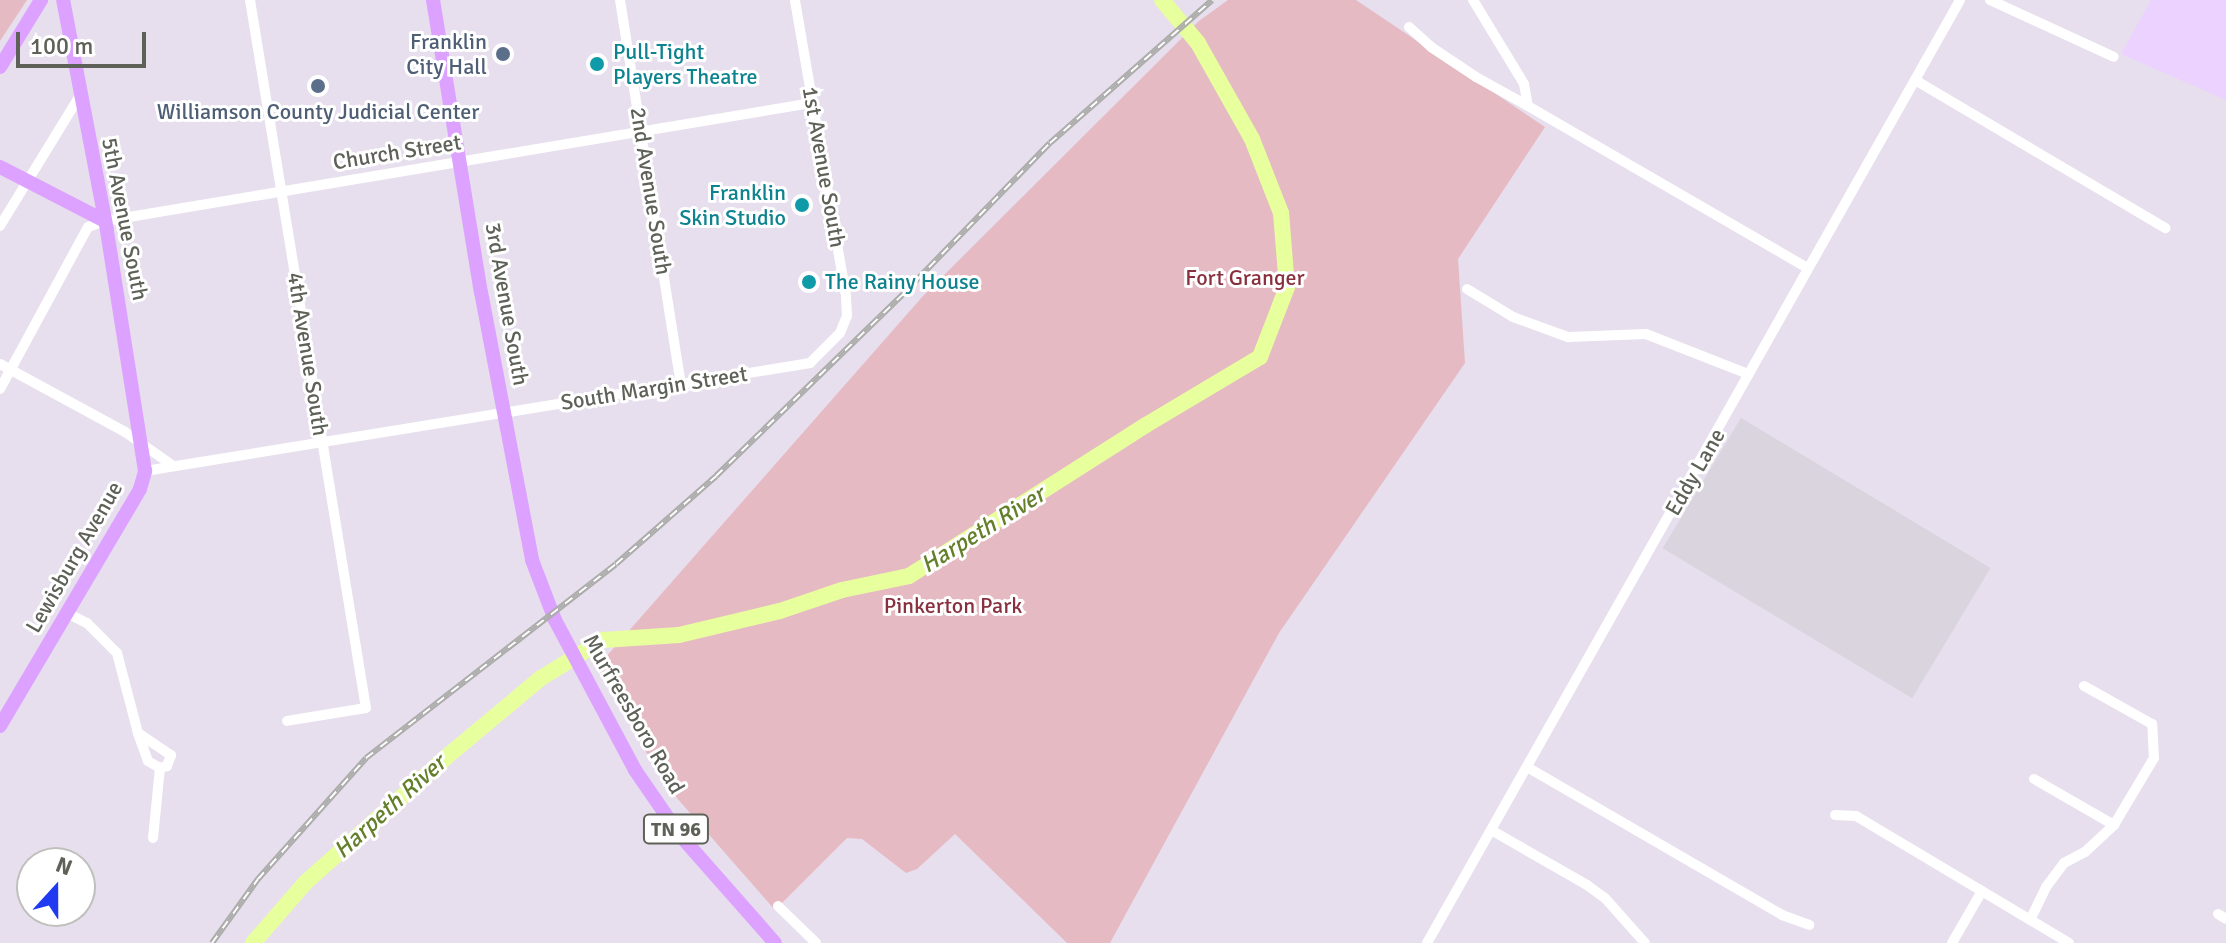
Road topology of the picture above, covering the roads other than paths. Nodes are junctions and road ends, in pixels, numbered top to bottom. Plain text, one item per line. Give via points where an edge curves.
1 (41, 0) edge
2 (63, 0) edge
3 (250, 0) edge
4 (433, 0) edge
5 (620, 0) edge
6 (795, 0) edge
7 (1473, 0) edge
8 (1960, 0) edge
9 (1990, 0) edge
10 (1409, 27) dead end
11 (2114, 57) dead end
12 (0, 67) edge
13 (1915, 80) junction
14 (79, 97) junction
15 (812, 103) junction
16 (1528, 106) junction
17 (641, 133) junction
18 (462, 165) junction
19 (0, 167) edge
20 (27, 183) junction
21 (281, 193) junction
22 (105, 221) junction
23 (0, 226) edge
24 (2165, 228) dead end
25 (1806, 267) junction
26 (1467, 289) dead end
27 (840, 333) joint
28 (5, 367) edge
29 (1748, 374) junction
30 (681, 383) junction
31 (0, 389) edge
32 (503, 412) junction
33 (322, 441) junction
34 (143, 446) junction
35 (172, 465) junction
36 (145, 471) junction
37 (67, 613) junction
38 (554, 616) joint
39 (2084, 686) dead end
40 (287, 721) dead end
41 (0, 726) edge
42 (138, 733) junction
43 (1527, 767) junction
44 (160, 768) junction
45 (2034, 779) dead end
46 (1835, 815) dead end
47 (2114, 825) junction
48 (1491, 830) junction
49 (153, 838) dead end
50 (1982, 891) junction
51 (778, 906) dead end
52 (2031, 918) junction
53 (1809, 925) dead end
54 (775, 943) edge
55 (816, 943) edge
56 (1427, 943) edge
57 (1645, 943) edge
58 (1952, 943) edge
59 (2069, 943) edge

1 - 12 main road
2 - 14 main road, 5th Avenue South
3 - 21 street, 4th Avenue South
4 - 18 main road, 3rd Avenue South / TN 96
5 - 17 street, 2nd Avenue South
6 - 15 street, 1st Avenue South
7 - 16 street via 1524,84
8 - 13 street, Eddy Lane
9 - 11 street
10 - 16 street via 1476,77
13 - 24 street
13 - 25 street, Eddy Lane
14 - 20 street
14 - 22 main road, 5th Avenue South
15 - 17 street, Church Street
15 - 27 street, 1st Avenue South via 846,296 847,316
16 - 25 street
17 - 18 street, Church Street
17 - 30 street, 2nd Avenue South
18 - 21 street, Church Street
18 - 32 main road, 3rd Avenue South / TN 96
19 - 20 main road
20 - 22 main road
20 - 23 street
21 - 22 street, Church Street
21 - 33 street, 4th Avenue South
22 - 28 street via 88,227
22 - 34 main road, 5th Avenue South
25 - 29 street, Eddy Lane
26 - 29 street via 1513,317 1568,337 1646,334
27 - 30 street, South Margin Street via 810,363
28 - 31 street
28 - 34 street
29 - 43 street, Eddy Lane
30 - 32 street, South Margin Street
32 - 33 street, South Margin Street
32 - 38 main road, 3rd Avenue South / TN 96 via 532,560
33 - 35 street, South Margin Street
33 - 40 street, 4th Avenue South via 366,708
34 - 35 street
34 - 36 main road, Lewisburg Avenue
35 - 36 street, South Margin Street
36 - 37 main road, Lewisburg Avenue via 140,489
37 - 41 main road, Lewisburg Avenue
37 - 42 street via 87,623 117,653
38 - 54 main road, Murfreesboro Road / TN 96 via 635,770 679,834
39 - 47 street via 2152,724 2154,758
42 - 44 street via 148,761
42 - 44 street via 171,755 172,761
43 - 48 street, Eddy Lane
43 - 53 street via 1782,915
44 - 49 street
45 - 47 street
46 - 50 street via 1856,816
47 - 52 street via 2064,863
48 - 56 street, Eddy Lane
48 - 57 street via 1596,892
50 - 52 street
50 - 58 street
51 - 55 street
52 - 59 street

